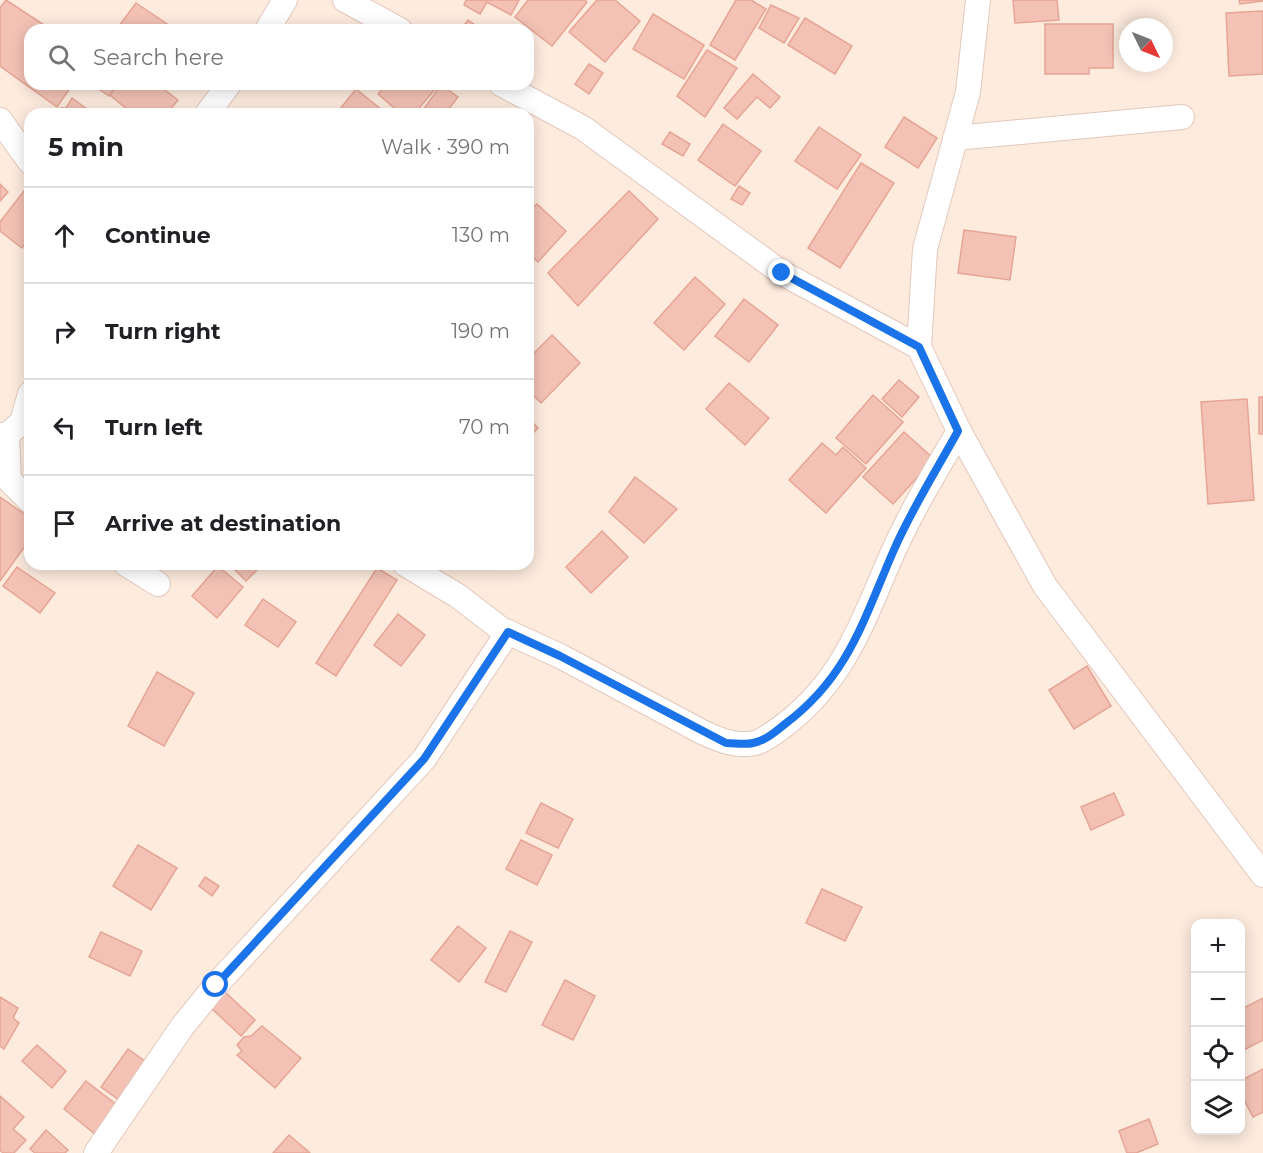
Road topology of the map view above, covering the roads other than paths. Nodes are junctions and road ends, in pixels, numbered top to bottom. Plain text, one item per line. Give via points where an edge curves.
1 (285, 0) edge
2 (345, 0) edge
3 (978, 0) edge
4 (271, 24) edge
5 (389, 24) edge
6 (225, 90) edge
7 (512, 90) edge
8 (211, 108) edge
9 (1182, 117) dead end
10 (0, 120) edge
11 (955, 138) junction
12 (24, 154) edge
13 (919, 347) junction
14 (24, 415) edge
15 (958, 431) junction
16 (3, 435) edge
17 (24, 495) edge
18 (136, 570) edge
19 (415, 570) edge
20 (158, 584) dead end
21 (508, 632) junction
22 (1263, 874) edge
23 (96, 1153) edge

1 - 4 street
2 - 5 street
3 - 11 street via 968,92
6 - 8 street
7 - 13 street via 583,128 782,273
9 - 11 street
10 - 12 street
11 - 13 street via 925,249
13 - 15 street
14 - 16 street via 22,422
15 - 21 street via 906,525 849,653 800,713 769,737 754,743 726,743
15 - 22 street via 1045,586
16 - 17 street via 9,480
18 - 20 street
19 - 21 street
21 - 23 street via 424,759 216,985 182,1027

